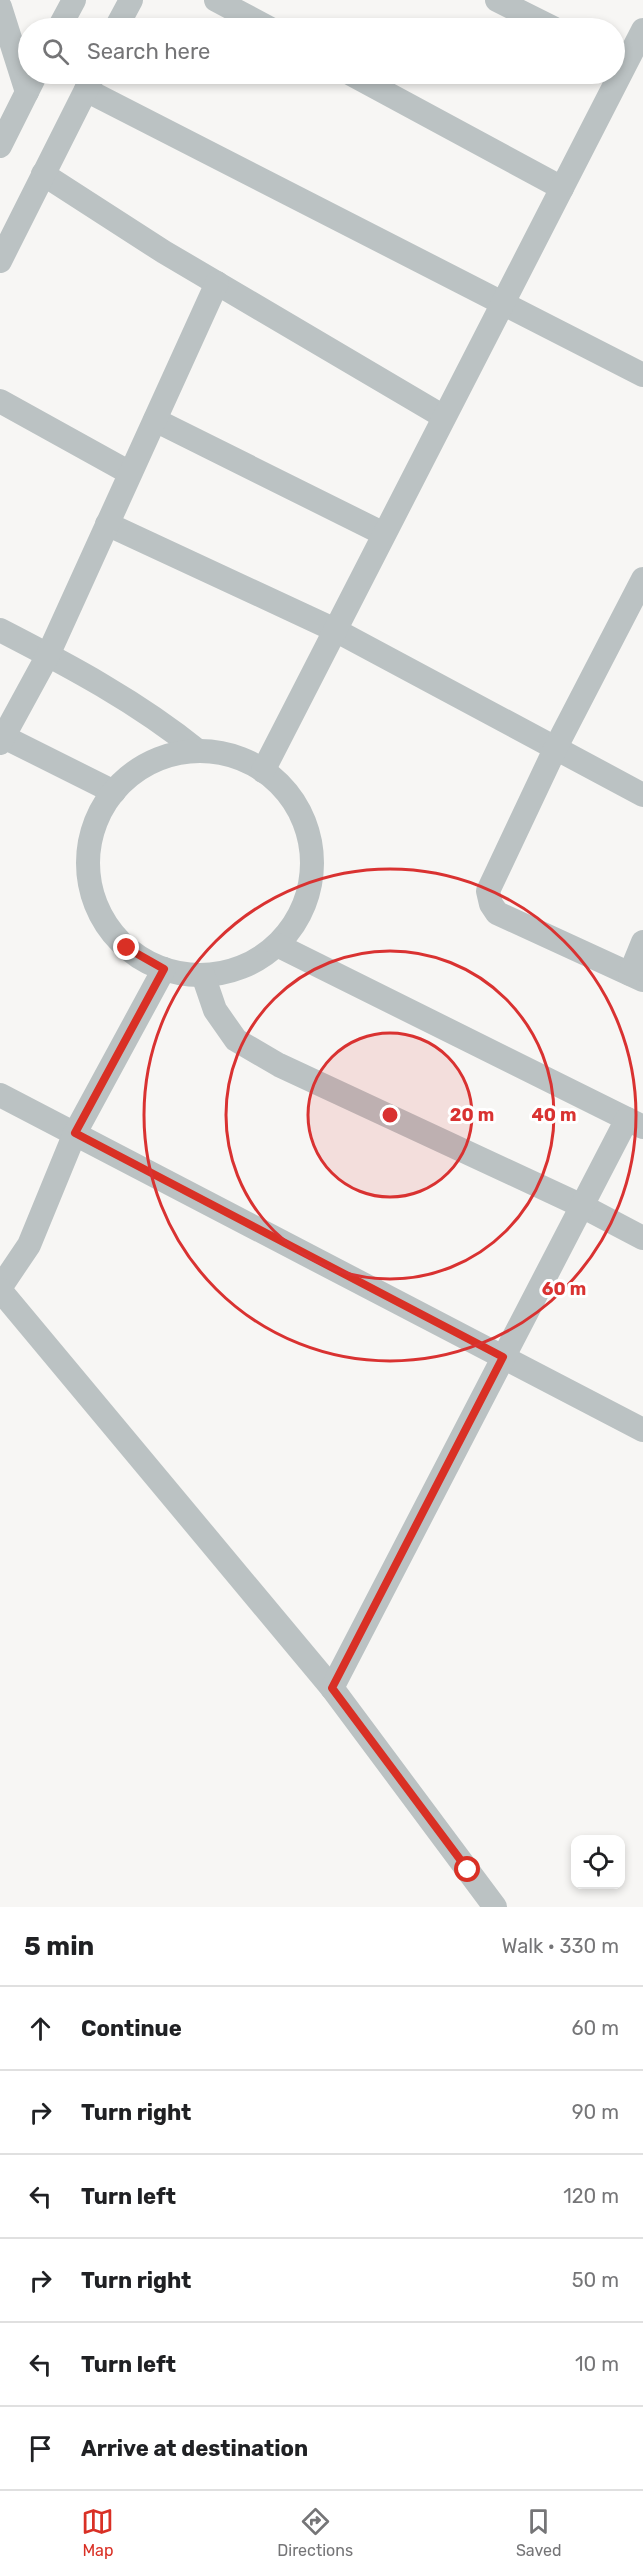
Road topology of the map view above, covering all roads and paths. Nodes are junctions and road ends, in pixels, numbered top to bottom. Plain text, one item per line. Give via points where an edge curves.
1 (74, 0) edge
2 (130, 0) edge
3 (216, 0) edge
4 (497, 0) edge
5 (0, 7) edge
6 (64, 18) edge
7 (121, 18) edge
8 (249, 18) edge
9 (533, 18) edge
10 (643, 30) edge
11 (18, 50) edge
12 (628, 66) edge
13 (31, 84) edge
14 (89, 84) edge
15 (94, 84) edge
16 (370, 84) edge
17 (618, 84) edge
18 (0, 146) edge
19 (44, 174) junction
20 (562, 188) junction
21 (0, 261) edge
22 (217, 283) junction
23 (503, 303) junction
24 (643, 375) edge
25 (0, 401) edge
26 (444, 417) junction
27 (155, 420) junction
28 (130, 473) junction
29 (107, 524) junction
30 (384, 534) junction
31 (643, 579) edge
32 (0, 630) edge
33 (335, 630) junction
34 (48, 655) junction
35 (1, 738) edge
36 (556, 747) junction
37 (198, 751) junction
38 (263, 771) junction
39 (114, 792) junction
40 (643, 795) edge
41 (643, 942) edge
42 (277, 945) junction
43 (164, 969) junction
44 (202, 975) junction
45 (636, 977) edge
46 (0, 1095) edge
47 (635, 1123) edge
48 (75, 1133) junction
49 (582, 1206) junction
50 (643, 1238) edge
51 (0, 1289) edge
52 (503, 1357) junction
53 (643, 1430) edge
54 (332, 1688) junction
55 (495, 1907) edge

1 - 6 street
2 - 7 street
3 - 8 street
4 - 9 street
5 - 11 street
10 - 12 street
13 - 18 street
14 - 19 street
15 - 23 street
16 - 20 street
17 - 20 street
19 - 21 street
19 - 22 street
20 - 23 street
22 - 26 street
22 - 27 street
23 - 24 street
23 - 26 street
25 - 28 street
26 - 30 street
27 - 28 street
27 - 30 street
28 - 29 street
29 - 33 street
29 - 34 street
30 - 33 street
31 - 36 street
32 - 34 street
33 - 36 street
33 - 38 street
34 - 35 street
34 - 37 street via 165,724
35 - 39 street
36 - 40 street
36 - 45 street via 488,891 491,904 497,913
37 - 38 street via 225,753
37 - 39 street via 171,755 146,765
38 - 42 street via 291,797 304,821 311,847 312,874 306,900
39 - 43 street via 94,825 88,852 89,879 96,905 127,948
41 - 45 street
42 - 44 street via 254,961 229,971
42 - 47 street
43 - 44 street
43 - 48 street
44 - 49 street via 215,1010 236,1040 279,1065
46 - 48 street
47 - 49 street
48 - 51 street via 29,1245
48 - 52 street
49 - 50 street
49 - 52 street
51 - 54 street
52 - 53 street
52 - 54 street
54 - 55 street

